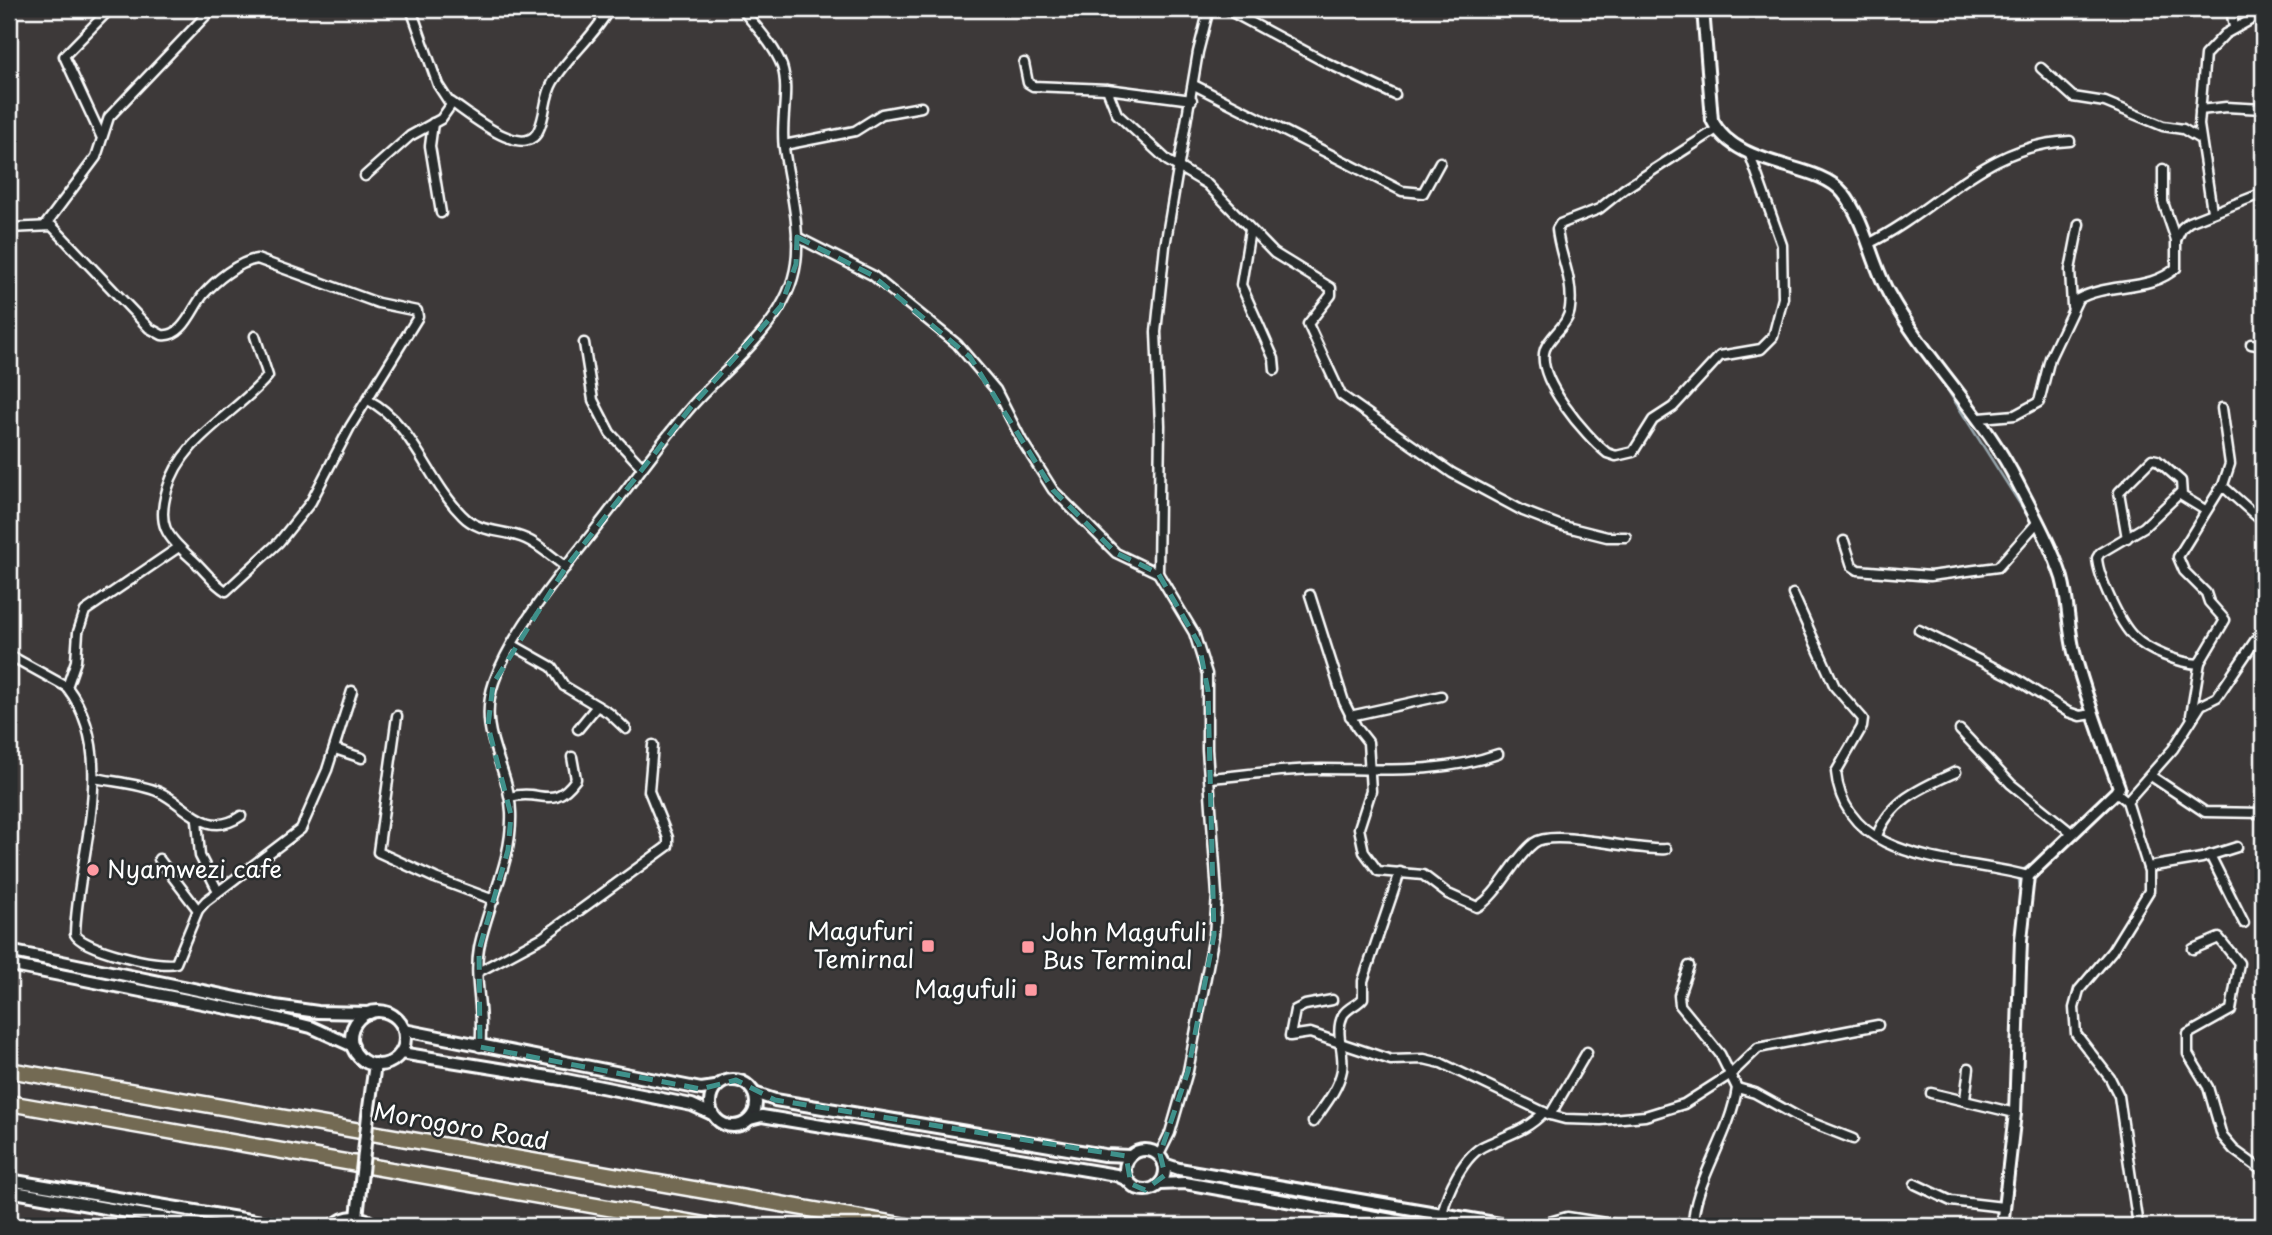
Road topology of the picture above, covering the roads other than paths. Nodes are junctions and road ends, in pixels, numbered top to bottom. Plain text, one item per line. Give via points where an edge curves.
1 (110, 9) edge
2 (212, 9) edge
3 (411, 9) edge
4 (609, 9) edge
5 (742, 9) edge
6 (1209, 9) edge
7 (1226, 9) edge
8 (1703, 9) edge
9 (2231, 9) edge
10 (2263, 13) edge
11 (2234, 27) junction
12 (1024, 63) dead end
13 (2041, 68) dead end
14 (1194, 85) junction
15 (1107, 89) junction
16 (1395, 95) dead end
17 (1192, 100) junction
18 (451, 103) junction
19 (921, 107) dead end
20 (2263, 109) edge
21 (2200, 110) junction
22 (433, 123) junction
23 (1717, 129) junction
24 (101, 136) junction
25 (2200, 139) junction
26 (2070, 141) dead end
27 (783, 145) junction
28 (1750, 155) junction
29 (1440, 162) dead end
30 (2164, 169) dead end
31 (1179, 170) junction
32 (365, 176) dead end
33 (2263, 192) edge
34 (2212, 211) junction
35 (441, 213) dead end
36 (46, 224) junction
37 (2079, 224) dead end
38 (9, 228) edge
39 (1250, 230) junction
40 (797, 237) junction
41 (2176, 240) junction
42 (1868, 244) junction
43 (2072, 306) junction
44 (255, 336) dead end
45 (584, 343) dead end
46 (2250, 344) dead end
47 (2263, 346) edge
48 (1275, 370) dead end
49 (368, 400) junction
50 (2222, 408) dead end
51 (1980, 418) junction
52 (642, 467) junction
53 (2221, 488) junction
54 (2181, 492) junction
55 (2205, 510) junction
56 (2263, 522) edge
57 (2036, 524) junction
58 (1626, 537) dead end
59 (2127, 538) junction
60 (1844, 541) dead end
61 (178, 547) junction
62 (566, 567) junction
63 (1158, 573) junction
64 (1310, 594) dead end
65 (1793, 594) dead end
66 (2263, 629) edge
67 (1919, 630) dead end
68 (513, 645) junction
69 (9, 655) edge
70 (2200, 662) junction
71 (66, 687) junction
72 (352, 691) dead end
73 (1441, 696) dead end
74 (597, 706) junction
75 (2094, 714) junction
76 (397, 716) dead end
77 (1350, 716) junction
78 (2191, 719) junction
79 (578, 729) dead end
80 (626, 729) dead end
81 (1960, 730) dead end
82 (653, 745) dead end
83 (335, 750) junction
84 (1499, 754) dead end
85 (572, 757) dead end
86 (362, 758) dead end
87 (1370, 772) junction
88 (1956, 772) dead end
89 (2151, 776) junction
90 (96, 778) junction
91 (1209, 778) junction
92 (2116, 792) junction
93 (510, 797) junction
94 (2127, 802) junction
95 (2262, 814) edge
96 (241, 816) dead end
97 (197, 820) junction
98 (2073, 834) junction
99 (1877, 836) junction
100 (2237, 847) dead end
101 (1667, 849) dead end
102 (2210, 855) junction
103 (159, 859) dead end
104 (2148, 867) junction
105 (1400, 872) junction
106 (2028, 876) junction
107 (218, 891) junction
108 (494, 900) junction
109 (198, 910) junction
110 (2244, 923) dead end
111 (2193, 949) dead end
112 (9, 951) edge
113 (9, 965) edge
114 (1689, 966) dead end
115 (478, 972) junction
116 (1332, 1000) dead end
117 (370, 1013) junction
118 (1878, 1025) dead end
119 (404, 1030) junction
120 (1339, 1041) junction
121 (353, 1046) junction
122 (480, 1047) junction
123 (401, 1052) junction
124 (1587, 1052) dead end
125 (375, 1064) junction
126 (1969, 1068) dead end
127 (9, 1070) edge
128 (1731, 1074) junction
129 (715, 1087) junction
130 (1737, 1088) junction
131 (754, 1093) junction
132 (1931, 1093) dead end
133 (1965, 1099) junction
134 (9, 1104) edge
135 (2015, 1113) junction
136 (712, 1114) junction
137 (1547, 1114) junction
138 (750, 1119) junction
139 (1313, 1122) dead end
140 (1853, 1139) dead end
141 (1130, 1156) junction
142 (1162, 1160) junction
143 (2263, 1171) edge
144 (9, 1180) edge
145 (1127, 1180) junction
146 (1160, 1184) junction
147 (1915, 1184) dead end
148 (9, 1191) edge
149 (2003, 1207) junction
150 (1442, 1214) junction
151 (357, 1217) junction
152 (207, 1226) edge
153 (286, 1226) edge
154 (332, 1226) edge
155 (375, 1226) edge
156 (711, 1226) edge
157 (907, 1226) edge
158 (1426, 1226) edge
159 (1511, 1226) edge
160 (1535, 1226) edge
161 (1625, 1226) edge
162 (1693, 1226) edge
163 (2002, 1226) edge
164 (2138, 1226) edge

1 - 24 street via 64,56
2 - 24 street via 109,117
3 - 18 street via 438,85
4 - 18 street via 551,84 540,129 531,139 501,135
5 - 27 street via 782,67
6 - 14 street
7 - 16 street
8 - 23 street
9 - 11 street
10 - 11 street
11 - 21 street via 2205,55
12 - 15 street via 1028,83 1033,86
13 - 25 street via 2073,97 2105,102
14 - 17 street
14 - 29 street via 1402,191 1423,193
15 - 17 street
15 - 31 street via 1117,114
17 - 31 street
18 - 22 street via 448,113
19 - 27 street via 881,114 855,131
20 - 21 street
21 - 25 street
22 - 32 street via 400,143
22 - 35 street via 429,139
23 - 28 street
23 - 28 street via 1599,209 1556,229 1571,306 1567,320 1546,347 1544,359 1565,407 1607,453 1633,452 1653,421 1673,407 1720,356 1761,349 1771,342 1783,298 1782,245
24 - 36 street via 90,167
25 - 34 street
26 - 42 street via 2036,145 2001,158 1954,184 1892,232
27 - 40 street
28 - 42 street via 1833,184 1850,204
30 - 41 street via 2163,202
31 - 39 street via 1207,184
31 - 63 street via 1156,309
33 - 34 street
34 - 41 street via 2185,224
36 - 38 street
36 - 49 street via 66,238 149,328 162,335 178,331 209,289 244,262 257,258 391,307 415,310 418,317
37 - 43 street via 2070,270
39 - 48 street via 1241,285
39 - 58 street via 1286,262 1332,289 1308,324 1332,380 1348,401 1452,473 1523,511 1559,525
40 - 52 street via 796,264 781,306
40 - 63 street via 872,275 957,344 996,390 1053,490 1116,553
41 - 43 street via 2178,264 2174,270 2140,285 2082,296
42 - 51 street via 1887,292
43 - 51 street via 2043,378 2039,402 2025,412
44 - 61 street via 267,365 267,379 193,441 170,477 161,519
45 - 52 street via 593,400 610,433
46 - 47 street
49 - 61 street via 312,502 279,542 227,591
49 - 62 street via 385,410 464,517 478,527 528,539
50 - 53 street via 2230,464
51 - 57 street
52 - 62 street
53 - 55 street
53 - 56 street
54 - 55 street
54 - 59 street
54 - 59 street via 2181,481 2172,472 2156,459 2148,462 2118,494
55 - 70 street via 2178,556 2184,571 2225,617
57 - 60 street via 1998,568 1945,575 1858,570 1852,566
57 - 75 street via 2061,575 2074,654
59 - 70 street via 2100,553 2097,562 2128,629 2136,639 2165,654
61 - 71 street via 87,609
62 - 68 street
63 - 91 street via 1194,633 1204,660
64 - 77 street
65 - 99 street via 1835,687 1863,719 1838,766 1837,779 1842,800 1858,822
66 - 78 street via 2217,697 2201,705
67 - 75 street via 2013,677 2068,712
68 - 74 street via 552,667 564,686
68 - 93 street via 493,684 487,714
69 - 71 street
70 - 78 street
71 - 90 street via 87,733
72 - 83 street
73 - 77 street
74 - 79 street
74 - 80 street
75 - 92 street via 2119,787
76 - 108 street via 379,852
77 - 87 street via 1368,741
78 - 89 street
81 - 98 street via 2011,784
82 - 115 street via 649,791 668,846 543,937
83 - 86 street
83 - 107 street via 301,829
84 - 87 street via 1467,765
85 - 93 street via 576,779 563,794 551,799 526,793
87 - 91 street via 1312,769
87 - 105 street via 1371,792 1361,817 1360,841 1378,871
88 - 99 street via 1899,803 1884,818
89 - 94 street
89 - 95 street via 2205,812
90 - 97 street via 159,792
90 - 109 street via 77,897 78,940 170,964 183,949
91 - 142 street via 1217,869 1214,935 1188,1071
92 - 94 street
92 - 98 street
93 - 108 street via 508,850
94 - 104 street
96 - 97 street via 230,821
97 - 107 street via 200,856
98 - 106 street
99 - 106 street via 1927,858
100 - 102 street
101 - 105 street via 1558,837 1542,840 1534,843 1477,907 1448,894 1423,875
102 - 104 street
102 - 110 street
103 - 109 street
104 - 164 street via 2148,894 2112,951 2079,990 2074,1008 2076,1034 2110,1078 2122,1105
105 - 120 street via 1363,981 1363,998 1344,1014
106 - 135 street
107 - 109 street
108 - 115 street via 480,943
111 - 143 street via 2219,938 2239,963 2231,1010 2189,1034 2187,1049 2208,1087 2222,1136
112 - 117 street via 275,1006
113 - 121 street via 311,1027
114 - 128 street via 1679,1005
115 - 122 street
116 - 120 street via 1295,1010 1290,1036 1310,1033
117 - 119 street via 387,1013
117 - 121 street via 353,1029
118 - 128 street via 1758,1048
119 - 122 street
119 - 123 street
120 - 137 street via 1391,1060 1424,1059 1452,1066
120 - 139 street via 1342,1069
121 - 125 street via 359,1057
122 - 129 street via 701,1089
123 - 125 street via 387,1063
123 - 136 street via 692,1105
124 - 137 street
125 - 151 street, bridge
126 - 133 street
127 - 157 highway, Morogoro Road
128 - 130 street
128 - 137 street via 1684,1104 1646,1116 1601,1120
129 - 131 street via 736,1080
129 - 136 street via 709,1102
130 - 140 street
130 - 162 street via 1726,1135 1699,1191
131 - 138 street via 756,1104
131 - 141 street
132 - 133 street
133 - 135 street
134 - 156 highway
135 - 149 street
136 - 138 street via 729,1126 741,1126
137 - 150 street via 1473,1153 1445,1200
138 - 145 street via 776,1118
141 - 142 street via 1144,1149
141 - 145 street via 1125,1165
142 - 146 street via 1165,1175
142 - 150 street via 1180,1170
144 - 153 street
145 - 146 street via 1140,1189
146 - 158 street via 1185,1183
147 - 149 street via 1951,1201
148 - 152 street
149 - 163 street
150 - 159 street
151 - 154 street
151 - 155 street
160 - 161 street via 1567,1217

